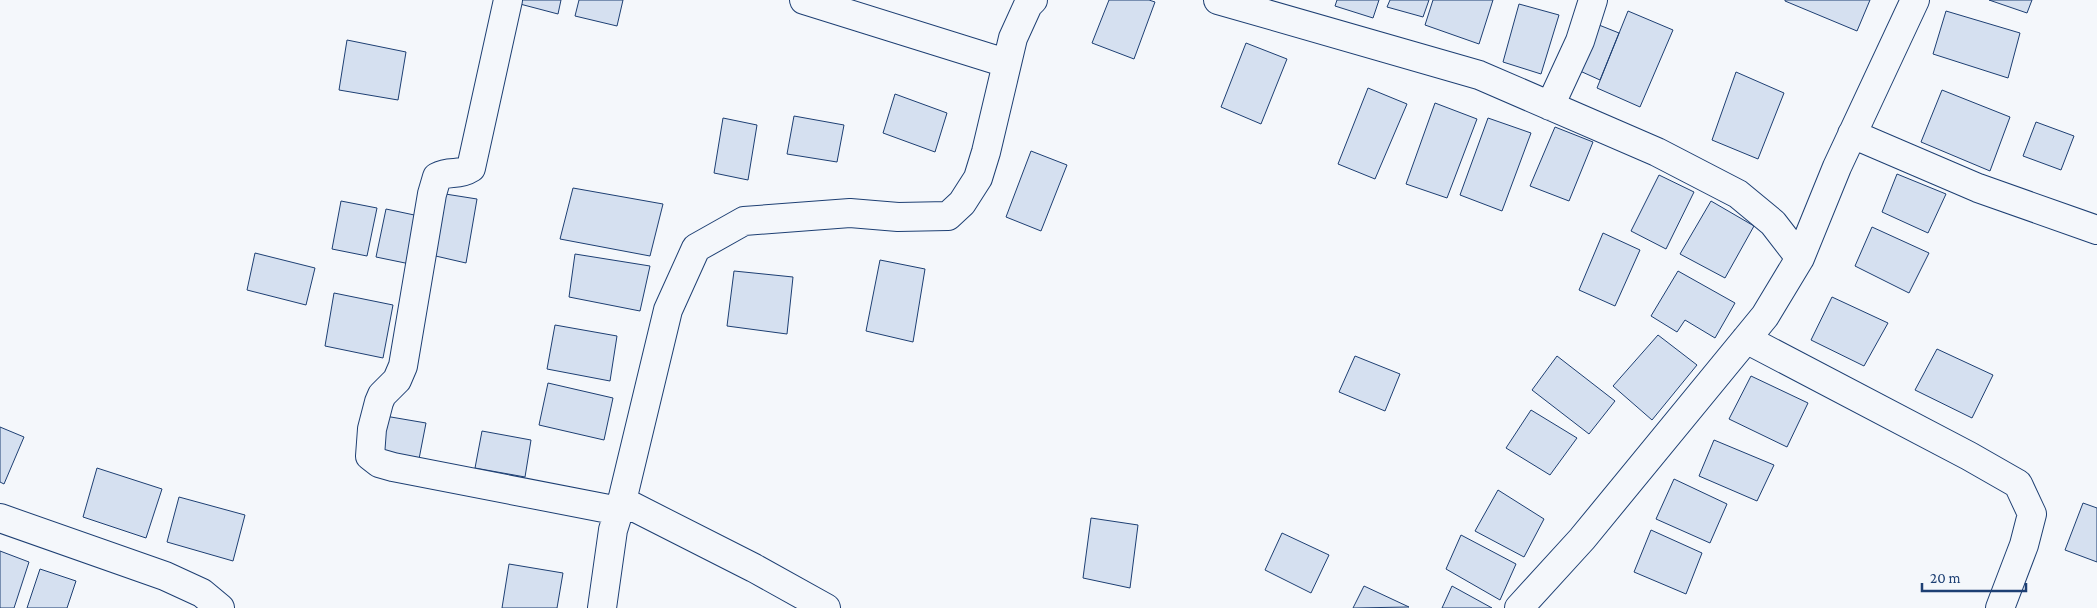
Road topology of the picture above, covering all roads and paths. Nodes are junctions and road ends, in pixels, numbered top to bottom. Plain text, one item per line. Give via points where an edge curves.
1 (508, 0) edge
2 (806, 0) edge
3 (1033, 0) edge
4 (1218, 0) edge
5 (1594, 0) edge
6 (1915, 0) edge
7 (1006, 63) junction
8 (1550, 106) junction
9 (1852, 134) junction
10 (2097, 230) edge
11 (1800, 258) junction
12 (1746, 338) junction
13 (621, 506) junction
14 (0, 518) edge
15 (220, 608) edge
16 (602, 608) edge
17 (826, 608) edge
18 (1519, 608) edge
19 (2000, 608) edge

1 - 13 street via 471,168 463,173 445,172 437,177 403,366 397,380 379,402 370,456 393,467
2 - 7 street
3 - 7 street via 1013,38
4 - 8 street via 1479,75
5 - 8 street via 1580,41
6 - 9 street
7 - 13 street via 978,178 962,203 948,216 898,218 850,213 744,221 696,248 668,310
8 - 11 street via 1657,152 1738,194 1773,223
9 - 10 street via 1978,188
9 - 11 street
11 - 12 street via 1765,316
12 - 18 street via 1582,539
12 - 19 street via 2018,484 2032,514
13 - 16 street via 613,530
13 - 17 street via 754,568
14 - 15 street via 164,576 202,593

